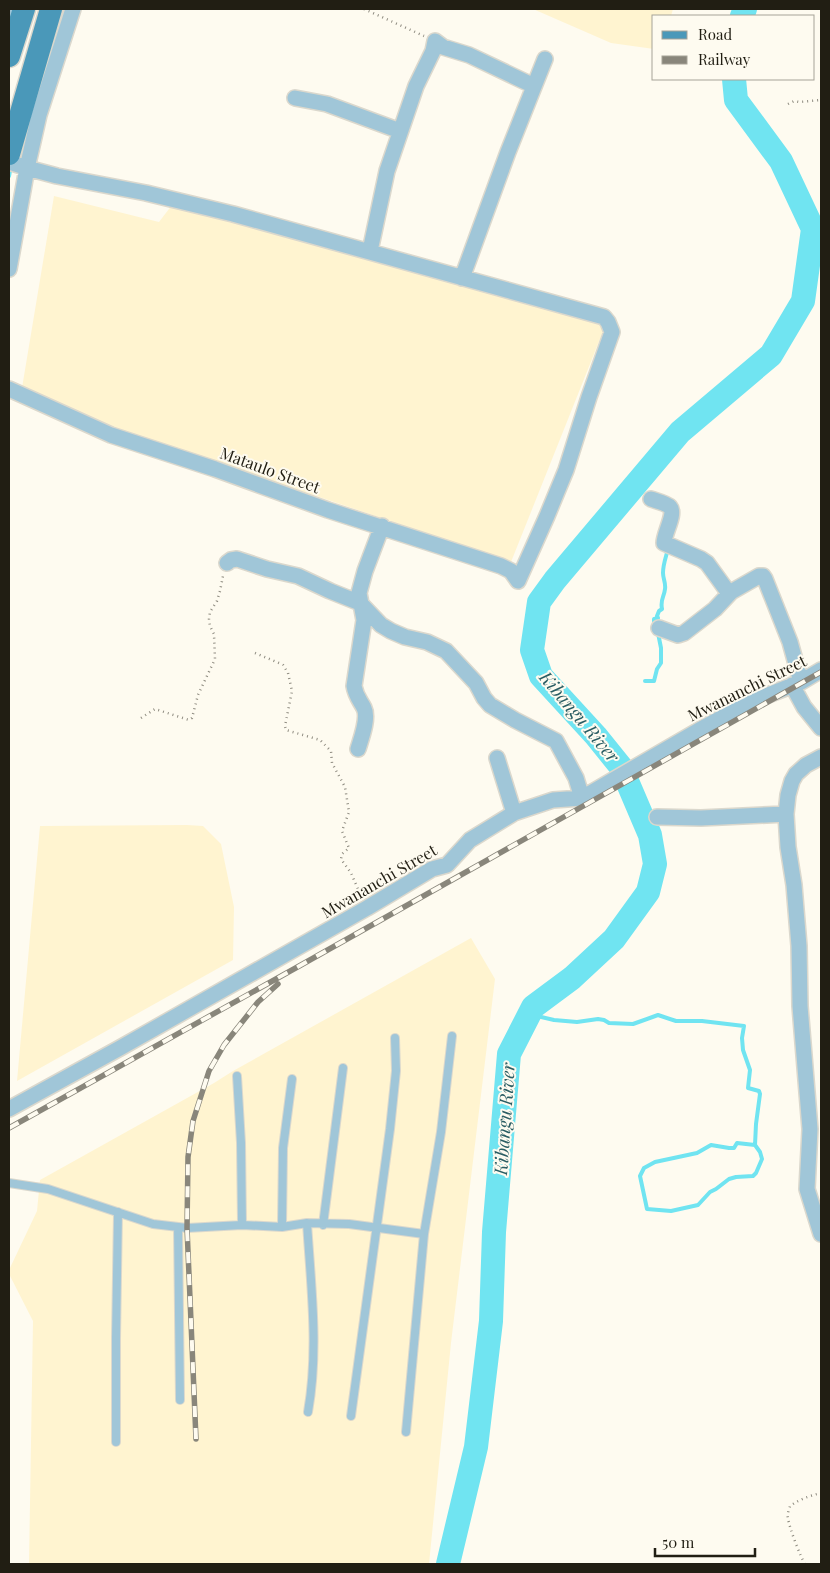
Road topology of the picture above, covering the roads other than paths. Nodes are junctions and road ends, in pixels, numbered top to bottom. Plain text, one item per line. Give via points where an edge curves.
1 (10, 9) edge
2 (24, 9) edge
3 (51, 9) edge
4 (74, 9) edge
5 (9, 13) edge
6 (9, 56) edge
7 (545, 59) dead end
8 (534, 86) junction
9 (295, 98) dead end
10 (400, 131) junction
11 (9, 154) edge
12 (9, 162) edge
13 (26, 168) junction
14 (370, 251) junction
15 (9, 269) edge
16 (462, 278) junction
17 (9, 389) edge
18 (651, 500) dead end
19 (382, 526) junction
20 (227, 563) road end
21 (731, 592) junction
22 (360, 603) junction
23 (659, 628) dead end
24 (821, 670) edge
25 (796, 684) junction
26 (821, 728) edge
27 (358, 749) dead end
28 (821, 757) edge
29 (497, 758) dead end
30 (582, 798) junction
31 (514, 813) junction
32 (786, 814) junction
33 (657, 817) dead end
34 (452, 1036) dead end
35 (395, 1038) dead end
36 (343, 1068) dead end
37 (237, 1076) dead end
38 (292, 1079) dead end
39 (9, 1109) edge
40 (9, 1183) edge
41 (118, 1212) junction
42 (307, 1223) junction
43 (242, 1225) junction
44 (323, 1225) junction
45 (178, 1227) junction
46 (282, 1227) junction
47 (378, 1228) junction
48 (424, 1234) junction
49 (821, 1234) edge
50 (180, 1400) dead end
51 (308, 1412) dead end
52 (351, 1416) dead end
53 (406, 1432) dead end
54 (116, 1442) dead end

1 - 5 lane
2 - 6 main road
3 - 11 main road
4 - 13 street via 39,115
7 - 8 street
8 - 10 street via 469,54 434,41 433,51
8 - 16 street
9 - 10 street via 327,104
10 - 14 street via 387,171
12 - 13 street
13 - 14 street via 146,193
13 - 15 street
14 - 16 street
16 - 19 street, Mataulo Street via 604,317 612,330 566,470 518,581 511,571 501,566
17 - 19 street, Mataulo Street via 111,435
18 - 21 street via 668,505 672,510 664,543 707,563
19 - 22 street via 360,585
20 - 22 street via 237,559 298,576
21 - 23 street via 684,633
21 - 25 street via 759,576 766,579 796,659
22 - 27 street via 364,620 354,686 366,715
22 - 30 street via 391,631 446,651 476,683 490,705 556,741 576,778
24 - 25 street, Mwananchi Street
25 - 26 street via 804,707
25 - 30 street, Mwananchi Street via 750,702
28 - 32 street via 796,774 788,795
29 - 31 street
30 - 31 street, Mwananchi Street via 553,800
31 - 39 street, Mwananchi Street via 470,840 447,865 432,869 129,1044
32 - 33 street
32 - 49 street via 799,946 800,1006 810,1129 807,1189
34 - 48 lane via 441,1132
35 - 47 lane via 396,1071
36 - 44 lane
37 - 43 lane
38 - 46 lane via 283,1148
40 - 41 lane via 48,1189
41 - 45 lane via 153,1224
41 - 54 lane
42 - 44 lane
42 - 46 lane
42 - 51 lane via 314,1342
43 - 45 lane
43 - 46 lane
44 - 47 lane
45 - 50 lane
47 - 48 lane
47 - 52 lane
48 - 53 lane

